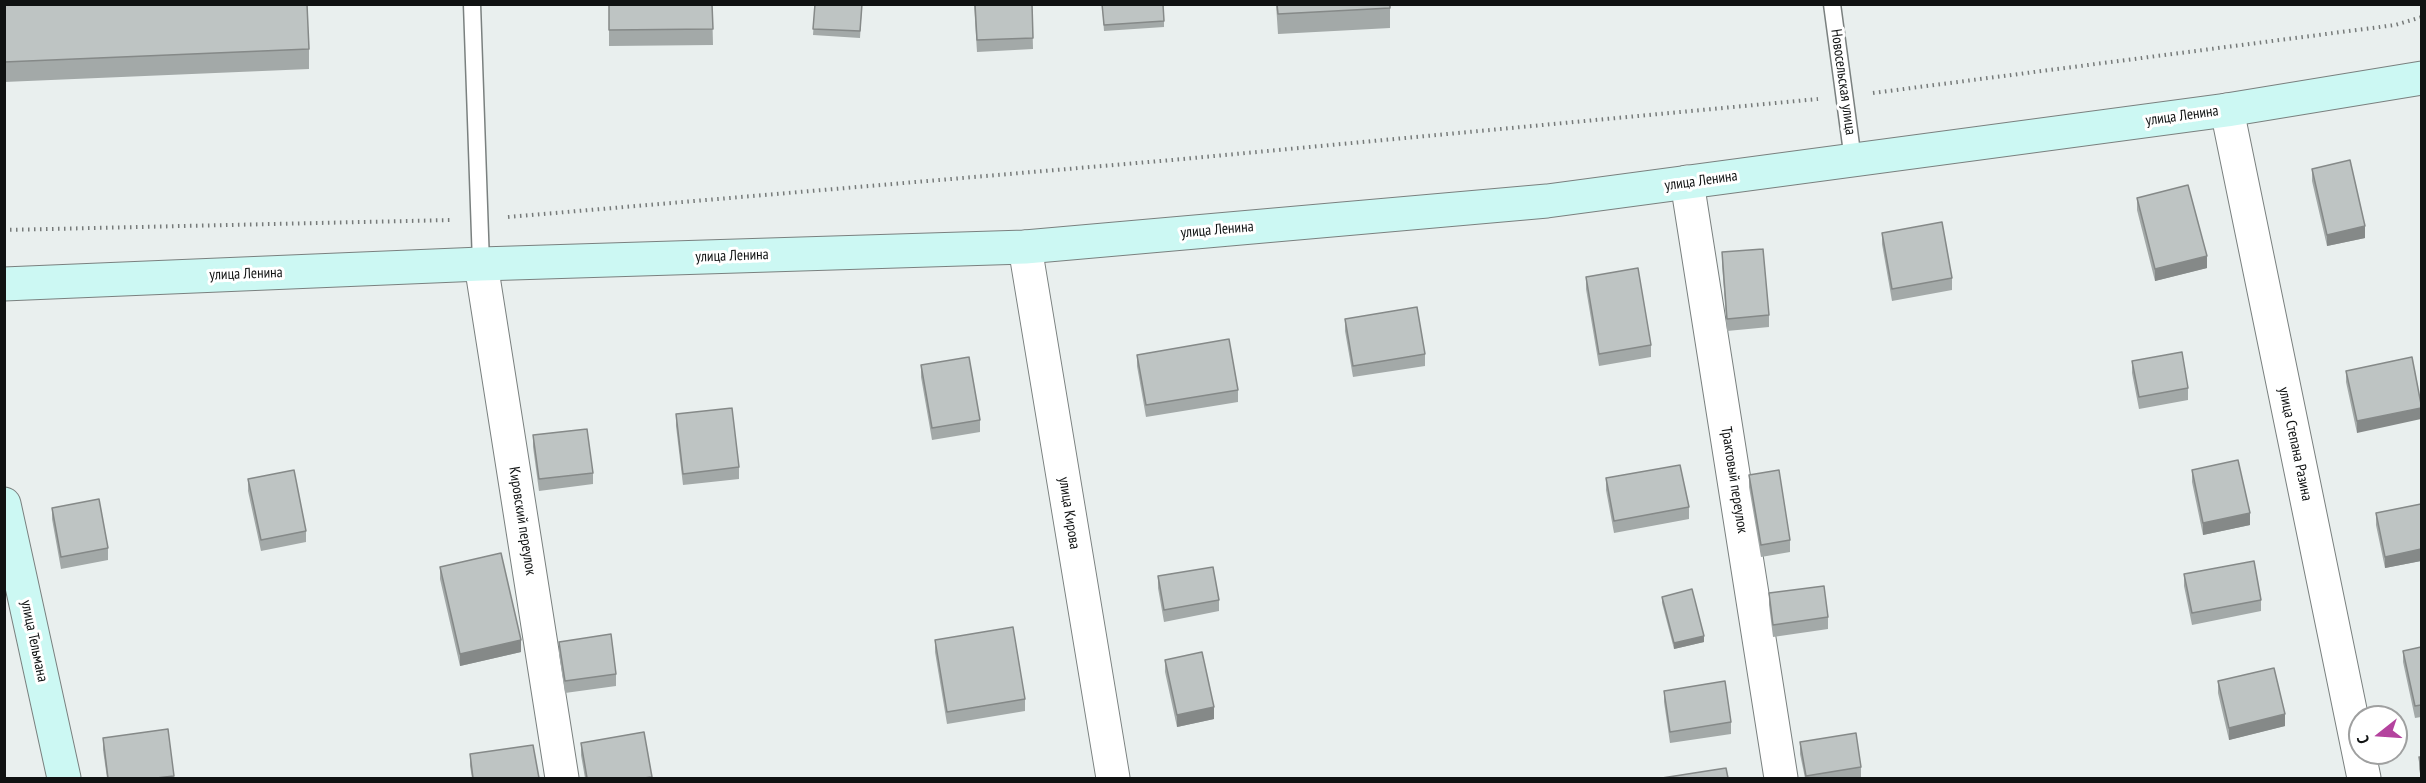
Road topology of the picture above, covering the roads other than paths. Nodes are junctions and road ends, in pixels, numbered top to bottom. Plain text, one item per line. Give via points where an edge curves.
1 (472, 4) edge
2 (1832, 4) edge
3 (2421, 78) edge
4 (2227, 110) junction
5 (1853, 160) junction
6 (1687, 182) junction
7 (1024, 247) junction
8 (481, 264) junction
9 (4, 284) edge
10 (4, 504) edge
11 (64, 778) edge
12 (562, 778) edge
13 (1113, 778) edge
14 (1781, 778) edge
15 (2364, 778) edge

1 - 8 lane
2 - 5 lane, Новосельская улица
3 - 4 main road, улица Ленина
4 - 5 main road, улица Ленина
4 - 15 street, улица Степана Разина
5 - 6 main road, улица Ленина
6 - 7 main road, улица Ленина via 1547,201
6 - 14 street, Трактовый переулок
7 - 8 main road, улица Ленина
7 - 13 street, улица Кирова
8 - 9 main road, улица Ленина
8 - 12 street, Кировский переулок
10 - 11 main road, улица Тельмана

